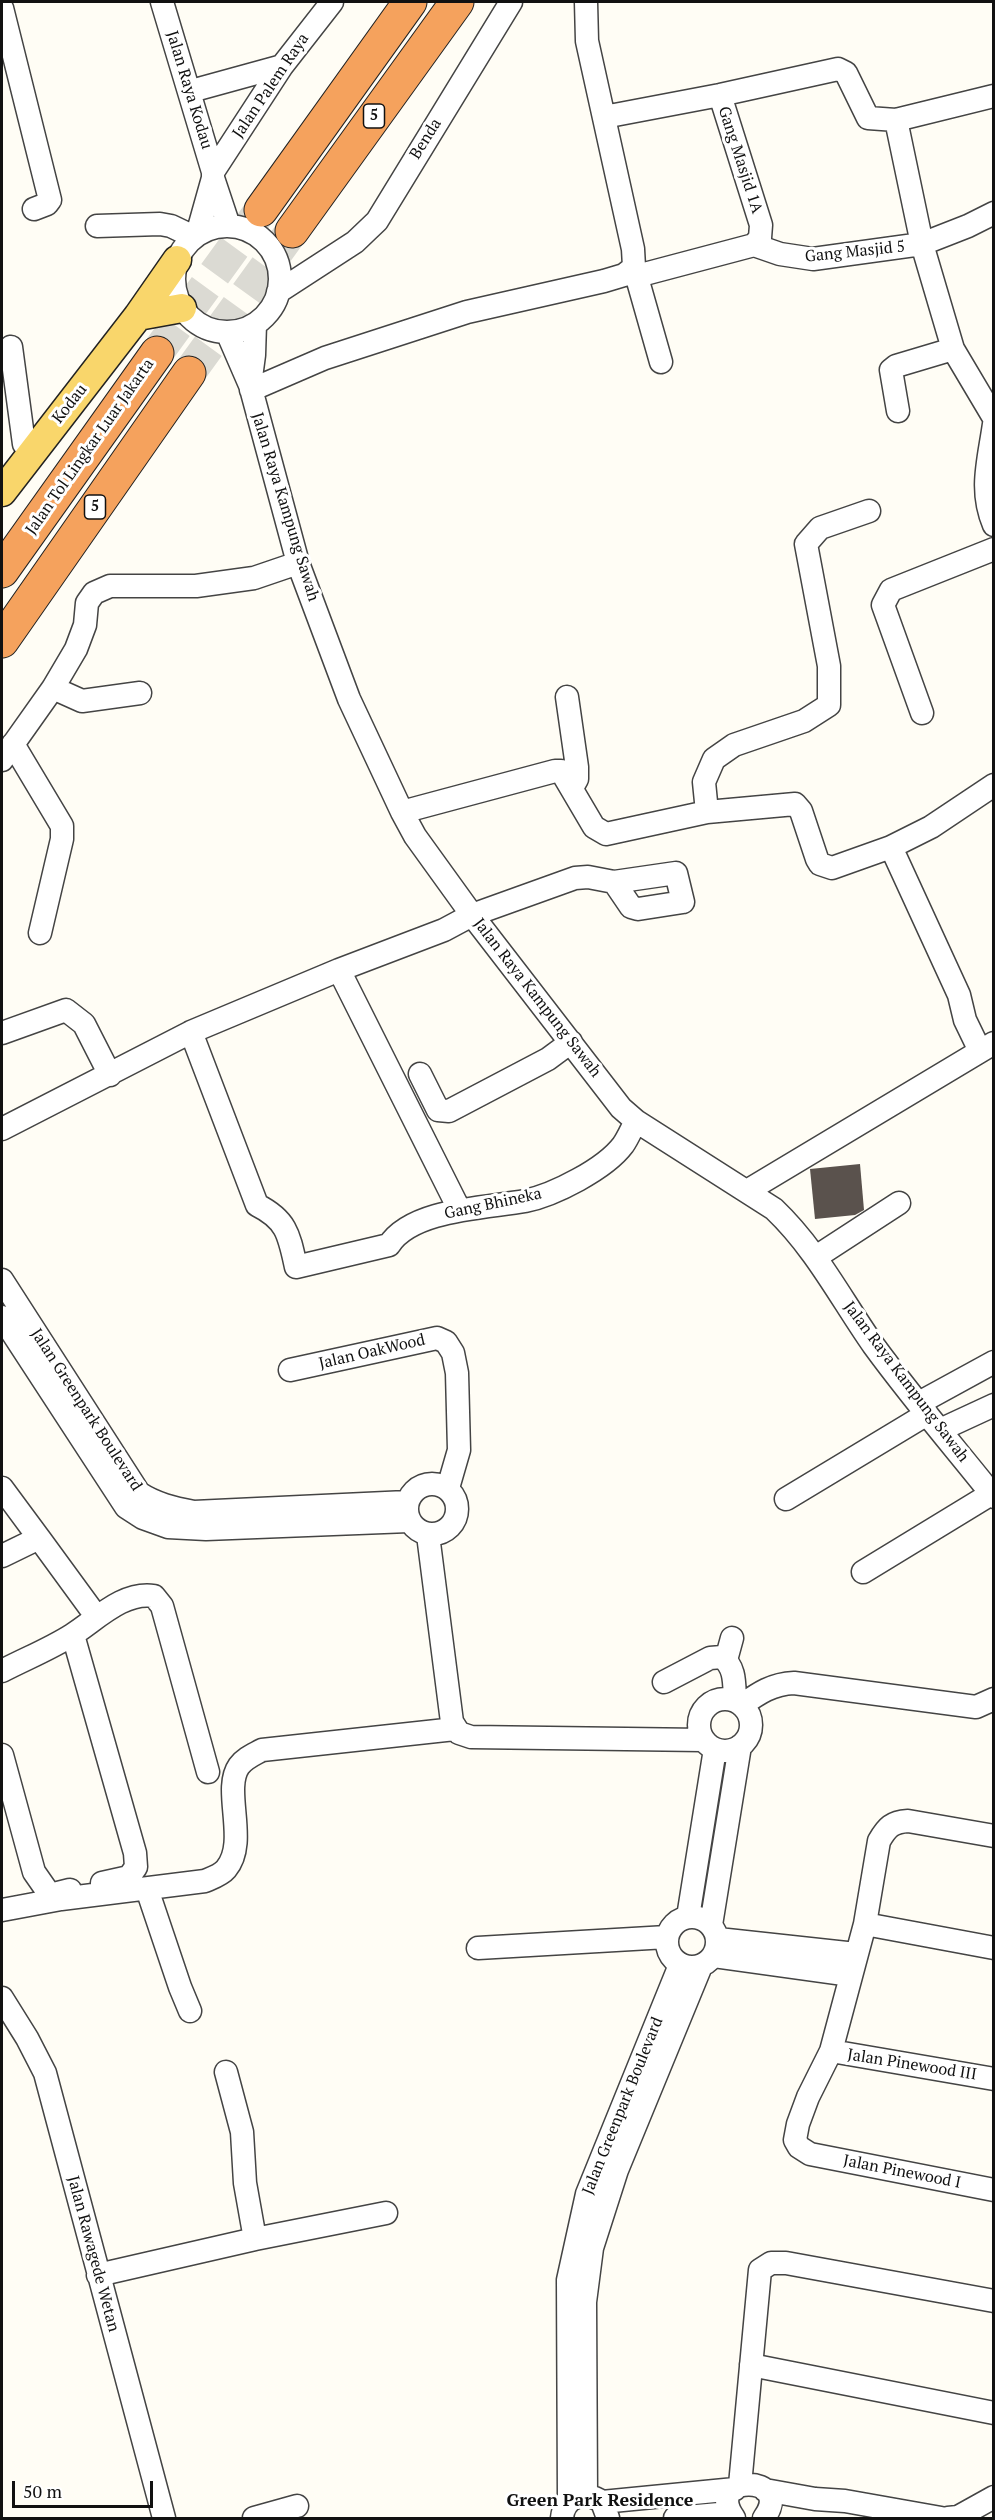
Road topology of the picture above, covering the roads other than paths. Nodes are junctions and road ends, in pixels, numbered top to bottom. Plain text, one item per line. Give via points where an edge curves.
1 (162, 2) edge
2 (332, 2) edge
3 (410, 2) edge
4 (457, 2) edge
5 (511, 2) edge
6 (586, 2) edge
7 (2, 8) edge
8 (282, 66) junction
9 (191, 91) junction
10 (720, 95) junction
11 (993, 96) edge
12 (604, 117) junction
13 (896, 120) junction
14 (213, 175) junction
15 (34, 208) dead end
16 (261, 210) tunnel mouth
17 (993, 213) edge
18 (97, 226) dead end
19 (229, 226) junction
20 (189, 244) junction
21 (922, 244) junction
22 (284, 245) junction
23 (754, 245) junction
24 (325, 262) junction
25 (635, 271) junction
26 (278, 292) junction
27 (182, 308) junction
28 (138, 316) junction
29 (255, 324) junction
30 (227, 332) junction
31 (11, 347) dead end
32 (953, 349) junction
33 (157, 353) tunnel mouth
34 (661, 362) dead end
35 (189, 373) tunnel mouth
36 (250, 388) junction
37 (898, 411) dead end
38 (993, 418) edge
39 (993, 424) edge
40 (31, 454) junction
41 (2, 492) edge
42 (869, 511) dead end
43 (993, 525) edge
44 (993, 549) edge
45 (298, 562) junction
46 (2, 571) edge
47 (2, 640) edge
48 (53, 688) junction
49 (140, 693) dead end
50 (567, 698) dead end
51 (922, 713) dead end
52 (7, 752) edge
53 (993, 785) edge
54 (572, 788) junction
55 (402, 812) junction
56 (707, 812) junction
57 (891, 847) junction
58 (614, 882) dead end
59 (480, 912) junction
60 (40, 933) dead end
61 (339, 970) junction
62 (191, 1032) junction
63 (2, 1033) edge
64 (571, 1042) junction
65 (987, 1047) edge
66 (420, 1074) dead end
67 (110, 1075) junction
68 (636, 1121) junction
69 (2, 1130) edge
70 (747, 1191) junction
71 (899, 1203) dead end
72 (459, 1209) junction
73 (816, 1257) junction
74 (2, 1281) edge
75 (2, 1317) edge
76 (993, 1362) edge
77 (290, 1370) dead end
78 (993, 1405) edge
79 (929, 1416) junction
80 (2, 1488) edge
81 (448, 1488) junction
82 (992, 1496) edge
83 (786, 1499) dead end
84 (408, 1512) junction
85 (435, 1534) junction
86 (39, 1538) junction
87 (2, 1556) edge
88 (863, 1572) dead end
89 (96, 1616) junction
90 (73, 1635) junction
91 (732, 1638) dead end
92 (726, 1660) junction
93 (2, 1671) edge
94 (664, 1682) dead end
95 (993, 1699) edge
96 (738, 1703) junction
97 (455, 1730) junction
98 (705, 1738) junction
99 (740, 1746) junction
100 (2, 1755) edge
101 (208, 1773) dead end
102 (993, 1836) edge
103 (147, 1889) junction
104 (2, 1910) edge
105 (688, 1917) junction
106 (865, 1924) junction
107 (667, 1937) junction
108 (478, 1948) dead end
109 (993, 1948) edge
110 (705, 1950) junction
111 (854, 1965) junction
112 (2, 1998) edge
113 (190, 2011) dead end
114 (831, 2051) junction
115 (226, 2072) dead end
116 (993, 2079) edge
117 (993, 2190) edge
118 (386, 2213) dead end
119 (255, 2239) junction
120 (98, 2275) junction
121 (993, 2301) edge
122 (751, 2365) junction
123 (993, 2413) edge
124 (737, 2487) junction
125 (993, 2497) edge
126 (297, 2506) dead end
127 (586, 2507) edge
128 (766, 2507) edge
129 (732, 2516) edge
130 (164, 2518) edge
131 (254, 2518) edge
132 (675, 2518) edge
133 (941, 2518) edge
134 (948, 2518) edge

1 - 9 street, Jalan Raya Kodau
2 - 8 street, Jalan Palem Raya
3 - 16 highway, 5
4 - 22 highway, 5
5 - 24 street, Benda via 376,221 355,242
6 - 12 street via 587,41
7 - 15 street via 50,200
8 - 9 street
8 - 14 street, Jalan Palem Raya
9 - 14 street, Jalan Raya Kodau
10 - 12 street
10 - 13 street via 838,69 846,73 868,118
10 - 23 street, Gang Masjid 1A via 761,225 760,238
11 - 13 street
12 - 25 street
13 - 21 street
14 - 19 street, Jalan Raya Kodau
14 - 20 street
17 - 21 street, Gang Masjid 5
18 - 20 street via 171,226
19 - 20 street via 213,228
19 - 22 street via 252,232 270,248
20 - 27 street via 173,276
20 - 28 main road, Kodau
21 - 23 street, Gang Masjid 5 via 813,259
21 - 32 street
22 - 24 street, Benda via 286,265
22 - 26 street
23 - 25 street
24 - 26 street, Benda
25 - 34 street
25 - 36 street via 468,312 325,358
26 - 29 street via 270,310
27 - 28 main road
27 - 30 street via 201,326
28 - 40 main road, Kodau
29 - 30 street
29 - 36 street, Jalan Raya Kampung Sawah
30 - 36 street, Jalan Raya Kampung Sawah
31 - 40 street via 24,444
32 - 37 street via 891,370
32 - 38 street
33 - 46 highway, Jalan Tol Lingkar Luar Jakarta / 5
35 - 47 highway, 5
36 - 45 street, Jalan Raya Kampung Sawah
39 - 43 street via 985,489 986,508
40 - 41 main road, Kodau
42 - 56 street via 820,528 806,544 829,666 828,705 804,722 734,745 714,759 704,782
44 - 51 street via 891,590 885,598 883,605
45 - 48 street via 254,578 196,586 110,586 94,593 87,603 85,625 76,649
45 - 55 street, Jalan Raya Kampung Sawah via 349,699
48 - 49 street via 82,701
48 - 52 street
50 - 54 street via 577,768
52 - 60 street via 62,826
53 - 57 street via 931,827
54 - 55 street via 561,771 555,771
54 - 56 street via 594,827 606,834
55 - 59 street, Jalan Raya Kampung Sawah via 415,836
56 - 57 street via 797,805 817,860 826,868
57 - 65 street via 959,995 964,1020
58 - 59 street via 575,878
59 - 61 street
59 - 64 street, Jalan Raya Kampung Sawah
61 - 62 street
61 - 72 street
62 - 67 street
62 - 72 street, Gang Bhineka via 257,1204 274,1213 284,1225 296,1267 389,1245 396,1234
63 - 67 street via 66,1010 84,1024
64 - 66 street via 548,1059 449,1111 438,1110
64 - 68 street, Jalan Raya Kampung Sawah via 621,1108
65 - 70 street
67 - 69 street
68 - 70 street, Jalan Raya Kampung Sawah
68 - 72 street, Gang Bhineka via 623,1145 587,1175 537,1197
70 - 73 street, Jalan Raya Kampung Sawah via 774,1209
71 - 73 street
73 - 79 street, Jalan Raya Kampung Sawah via 874,1345
74 - 84 street, Jalan Greenpark Boulevard via 139,1493 152,1501 194,1512
75 - 84 street, Jalan Greenpark Boulevard via 126,1507 142,1518 168,1527 206,1529
76 - 79 street
77 - 81 street, Jalan OakWood via 437,1338 446,1342 457,1373 459,1450
78 - 79 street
79 - 82 street, Jalan Raya Kampung Sawah
79 - 83 street
80 - 86 street
81 - 84 street via 432,1483 416,1488
81 - 85 street via 458,1504 454,1521
82 - 88 street
84 - 85 street via 417,1530
85 - 97 street
85 - 98 street via 461,1708 471,1722
86 - 87 street
86 - 89 street
89 - 90 street
89 - 101 street via 144,1594 154,1596 162,1606
90 - 93 street
90 - 100 street via 135,1854 136,1867 129,1877 50,1895 34,1872
91 - 92 street
92 - 94 street via 689,1658
92 - 96 street via 734,1674
95 - 96 street via 976,1707 794,1683 779,1684
96 - 98 street via 718,1700 704,1710
96 - 99 street via 747,1711 751,1726
97 - 98 street via 471,1737
97 - 103 street via 262,1750 237,1768 233,1857 224,1871 206,1881
98 - 99 street via 728,1751
98 - 105 street
99 - 110 street, Jalan Greenpark Boulevard
102 - 106 street via 895,1822 879,1841
103 - 104 street
103 - 113 street
105 - 107 street via 678,1921
105 - 110 street via 701,1918
106 - 109 street
106 - 111 street
107 - 108 street
107 - 110 street via 668,1950
110 - 111 street
110 - 127 street, Jalan Greenpark Boulevard via 617,2170 592,2248 585,2302
111 - 114 street
112 - 120 street, Jalan Rawagede Wetan via 45,2073
114 - 116 street, Jalan Pinewood III
114 - 117 street, Jalan Pinewood I via 798,2124 795,2140 799,2147 810,2154
115 - 119 street via 242,2132 245,2183
118 - 119 street
119 - 120 street
120 - 130 street, Jalan Rawagede Wetan
121 - 122 street via 771,2263 760,2270
122 - 123 street
122 - 124 street
124 - 127 street
124 - 128 street via 751,2483
124 - 129 street via 728,2500
125 - 134 street via 958,2517
126 - 131 street
128 - 133 street via 815,2499
129 - 132 street

